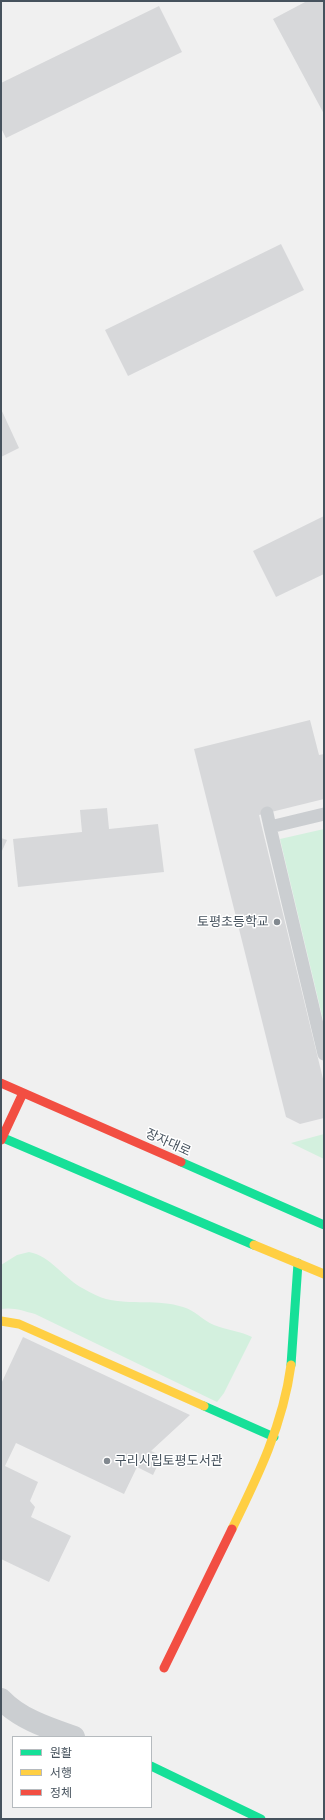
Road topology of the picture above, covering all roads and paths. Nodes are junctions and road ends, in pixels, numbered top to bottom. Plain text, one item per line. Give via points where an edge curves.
1 (267, 813) dead end
2 (324, 814) edge
3 (270, 827) junction
4 (324, 1054) edge
5 (1, 1083) edge
6 (23, 1093) junction
7 (1, 1139) edge
8 (324, 1225) edge
9 (298, 1263) junction
10 (324, 1274) edge
11 (1, 1320) edge
12 (274, 1437) junction
13 (164, 1668) dead end
14 (1, 1699) edge
15 (71, 1736) edge
16 (152, 1766) edge
17 (261, 1819) edge

1 - 3 lane
2 - 3 lane
3 - 4 lane
5 - 6 street, 장자대로
6 - 7 street
6 - 8 street, 장자대로
7 - 9 street
9 - 10 street
9 - 12 street via 292,1360 287,1393
11 - 12 street via 19,1324
12 - 13 street via 264,1464
14 - 15 street via 9,1707 44,1727
16 - 17 street

